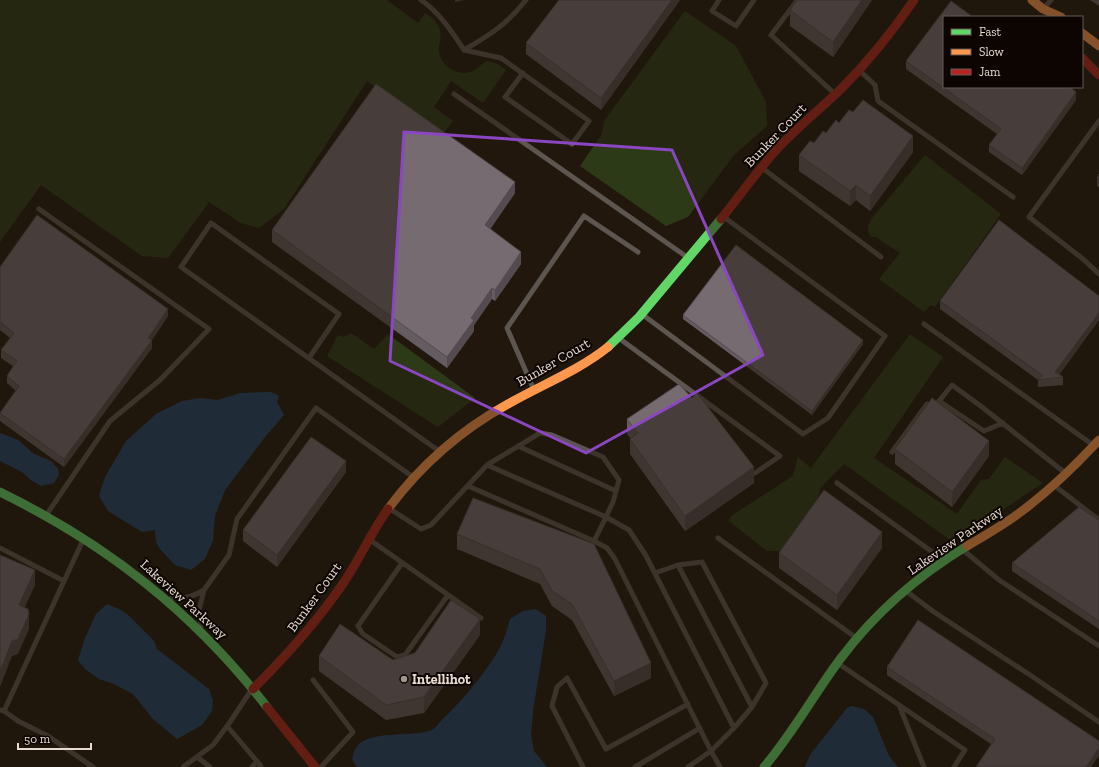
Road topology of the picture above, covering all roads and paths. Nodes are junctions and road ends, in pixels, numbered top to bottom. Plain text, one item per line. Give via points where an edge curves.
1 (422, 0) edge
2 (526, 0) edge
3 (719, 0) edge
4 (754, 0) edge
5 (914, 0) edge
6 (1032, 0) edge
7 (1051, 0) edge
8 (796, 2) edge
9 (1045, 13) edge
10 (1057, 16) edge
11 (1083, 34) edge
12 (1099, 46) edge
13 (464, 50) junction
14 (1083, 59) edge
15 (859, 71) junction
16 (522, 73) junction
17 (1099, 75) edge
18 (454, 94) dead end
19 (836, 94) junction
20 (1099, 121) edge
21 (761, 168) junction
22 (1013, 197) dead end
23 (39, 209) dead end
24 (724, 216) junction
25 (638, 252) dead end
26 (881, 257) dead end
27 (688, 258) junction
28 (1099, 274) edge
29 (642, 314) junction
30 (924, 324) dead end
31 (618, 337) junction
32 (309, 358) junction
33 (534, 391) junction
34 (939, 401) junction
35 (1003, 424) junction
36 (1096, 443) edge
37 (518, 446) junction
38 (440, 452) junction
39 (892, 452) dead end
40 (487, 466) junction
41 (755, 473) edge
42 (1067, 474) junction
43 (414, 477) junction
44 (838, 483) dead end
45 (1054, 485) junction
46 (468, 486) junction
47 (616, 491) junction
48 (0, 492) edge
49 (389, 509) junction
50 (46, 515) junction
51 (606, 517) junction
52 (1099, 520) edge
53 (84, 537) junction
54 (718, 538) dead end
55 (369, 540) junction
56 (594, 541) junction
57 (0, 548) edge
58 (962, 550) junction
59 (944, 561) junction
60 (402, 563) junction
61 (678, 565) junction
62 (655, 573) junction
63 (64, 581) junction
64 (204, 590) junction
65 (905, 591) junction
66 (448, 595) junction
67 (164, 597) junction
68 (481, 618) edge
69 (202, 632) junction
70 (857, 639) junction
71 (1099, 646) edge
72 (838, 663) junction
73 (313, 680) dead end
74 (253, 688) junction
75 (688, 704) junction
76 (899, 704) junction
77 (752, 707) junction
78 (2, 711) edge
79 (1099, 722) edge
80 (227, 726) junction
81 (700, 728) junction
82 (734, 728) junction
83 (711, 751) junction
84 (197, 757) junction
85 (257, 761) junction
86 (93, 767) edge
87 (183, 767) edge
88 (210, 767) edge
89 (252, 767) edge
90 (260, 767) edge
91 (315, 767) edge
92 (321, 767) edge
93 (584, 767) edge
94 (635, 767) edge
95 (688, 767) edge
96 (720, 767) edge
97 (764, 767) edge
98 (924, 767) edge
99 (954, 767) edge

1 - 13 lane via 448,25
2 - 13 lane via 499,29
3 - 4 lane via 712,11 736,26
5 - 15 street, Bunker Court via 883,44
6 - 9 street
7 - 9 lane
8 - 19 lane via 771,35
9 - 10 street
11 - 12 street
13 - 16 lane via 502,58
14 - 17 street
15 - 19 street, Bunker Court
15 - 22 lane via 875,85 878,101
16 - 16 lane via 589,121 572,144 505,97
18 - 27 lane
19 - 21 street, Bunker Court via 796,130
20 - 28 lane via 1029,217 1083,258
21 - 24 street, Bunker Court
21 - 26 lane
23 - 50 lane via 209,328 160,380 110,421
24 - 27 street, Bunker Court
24 - 29 lane via 885,336 828,418 803,434
25 - 33 lane via 584,216 507,328
27 - 29 street, Bunker Court
29 - 31 street, Bunker Court
30 - 36 lane
31 - 33 street, Bunker Court via 578,368
31 - 41 lane via 780,456
32 - 32 lane via 181,267 211,223 339,314
32 - 38 lane
33 - 38 street, Bunker Court via 479,421
34 - 35 lane via 984,431
34 - 35 lane via 952,385
34 - 39 lane via 935,406 927,404
35 - 42 lane
36 - 42 street, Lakeview Parkway
37 - 40 lane
37 - 47 lane
37 - 47 lane via 540,433 580,446 603,457 620,480
38 - 43 street, Bunker Court
40 - 46 lane
40 - 51 lane
42 - 45 street, Lakeview Parkway
43 - 49 street, Bunker Court
43 - 64 lane via 316,408 237,519 228,555
44 - 59 lane
45 - 52 lane
45 - 58 street, Lakeview Parkway via 1021,512
46 - 49 lane via 431,525 421,529
46 - 56 lane
47 - 51 lane
48 - 50 street, Lakeview Parkway
49 - 55 street, Bunker Court
50 - 53 street, Lakeview Parkway
51 - 56 lane
51 - 62 lane via 629,530
53 - 63 lane
53 - 67 street, Lakeview Parkway
54 - 70 lane
55 - 60 lane
55 - 74 street, Bunker Court via 346,580 319,618 290,652
56 - 75 lane via 608,548 615,559
57 - 63 lane
58 - 59 street, Lakeview Parkway
58 - 71 lane via 999,580
59 - 65 street, Lakeview Parkway
60 - 66 lane
60 - 66 lane via 358,626 363,634 397,657 405,655
61 - 62 lane
61 - 77 lane
61 - 77 lane via 702,562 766,683
62 - 82 lane
63 - 78 lane
64 - 67 lane via 185,598
64 - 69 lane via 199,610
65 - 70 street, Lakeview Parkway
65 - 79 lane
66 - 68 lane
67 - 69 street, Lakeview Parkway
69 - 74 street, Lakeview Parkway
70 - 72 street, Lakeview Parkway
72 - 76 lane
72 - 97 street, Lakeview Parkway via 796,727
73 - 92 lane via 353,732
74 - 80 lane
74 - 91 street, Lakeview Parkway
75 - 81 lane
75 - 93 lane via 606,749 567,678 557,687 552,706
76 - 98 lane
76 - 99 lane via 965,750
77 - 82 lane
78 - 86 lane via 48,736
80 - 84 lane via 213,745
80 - 85 lane
81 - 83 lane
81 - 94 lane
82 - 83 lane
83 - 95 lane
83 - 96 lane
84 - 87 lane
84 - 88 lane
85 - 89 lane
85 - 90 lane

